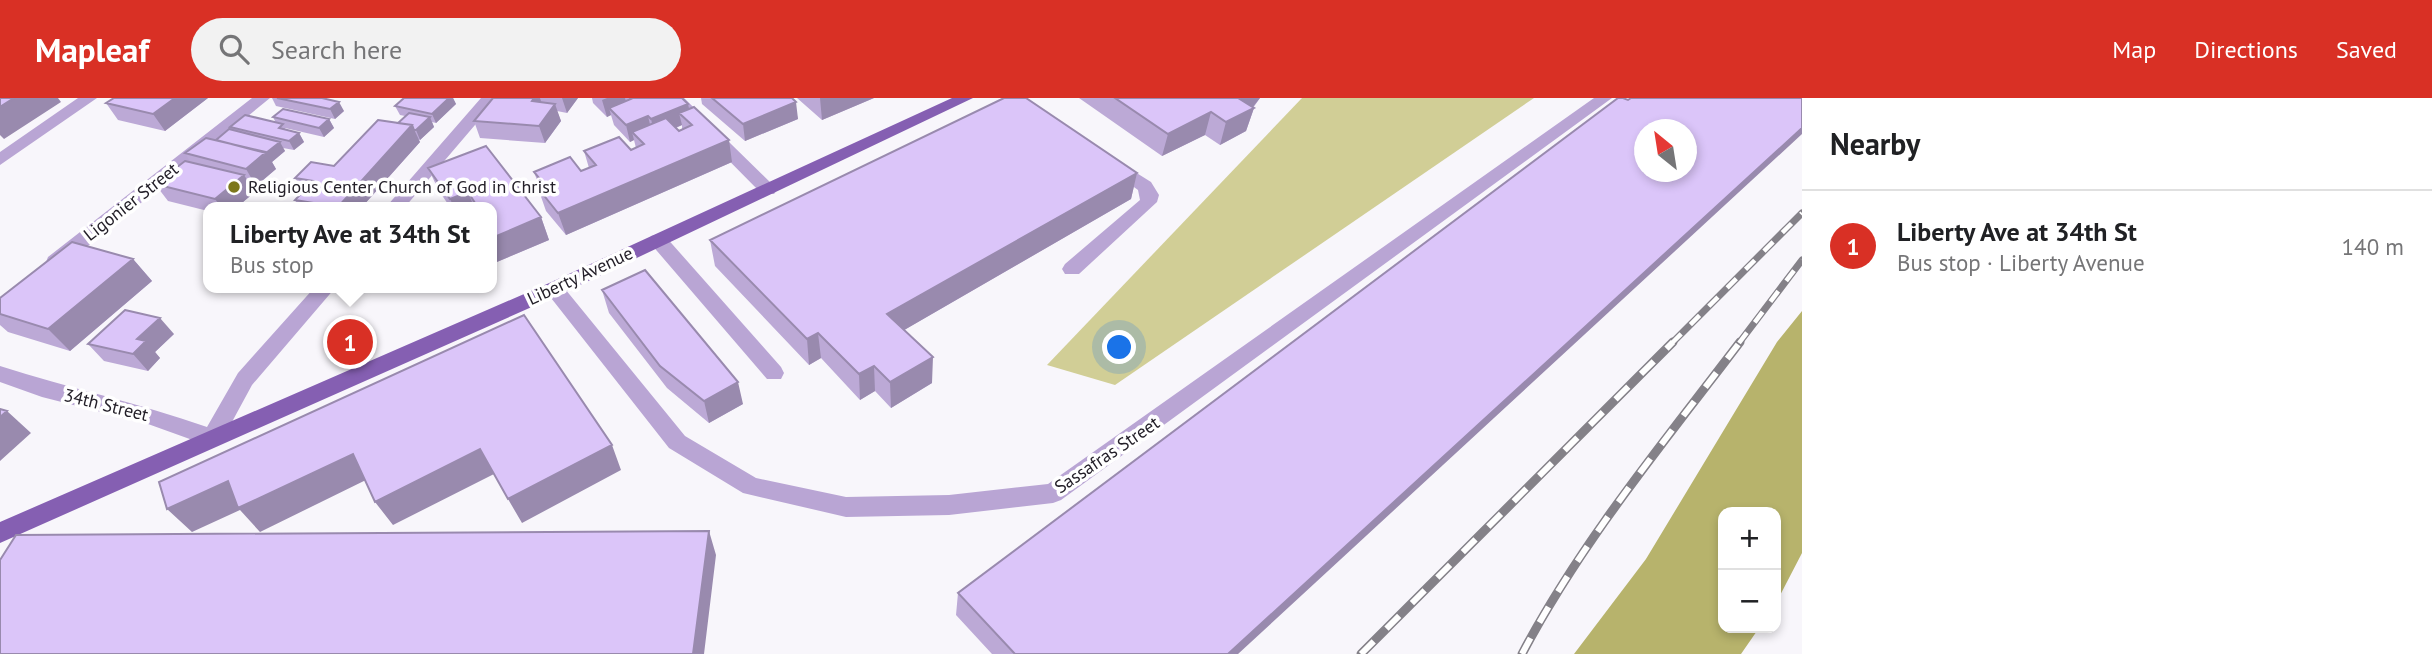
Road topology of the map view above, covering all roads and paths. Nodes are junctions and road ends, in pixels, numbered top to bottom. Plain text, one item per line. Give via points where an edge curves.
1 (89, 98) edge
2 (262, 98) edge
3 (490, 98) edge
4 (675, 98) edge
5 (965, 98) edge
6 (1604, 98) edge
7 (1091, 148) edge
8 (0, 160) edge
9 (768, 190) junction
10 (399, 202) edge
11 (658, 240) junction
12 (1072, 269) dead end
13 (44, 271) edge
14 (554, 289) junction
15 (321, 293) edge
16 (774, 373) dead end
17 (0, 374) edge
18 (212, 438) junction
19 (0, 533) edge

1 - 8 street
2 - 13 street, Ligonier Street
3 - 10 street
4 - 9 street
5 - 9 main road, Liberty Avenue
6 - 14 street, Sassafras Street via 1053,493 949,505 846,507 751,486 677,442
7 - 12 street via 1139,181 1150,195 1148,202
9 - 11 main road, Liberty Avenue
11 - 14 main road, Liberty Avenue
11 - 16 street
14 - 18 main road, Liberty Avenue
15 - 18 street via 245,379
17 - 18 street, 34th Street
18 - 19 main road, Liberty Avenue

